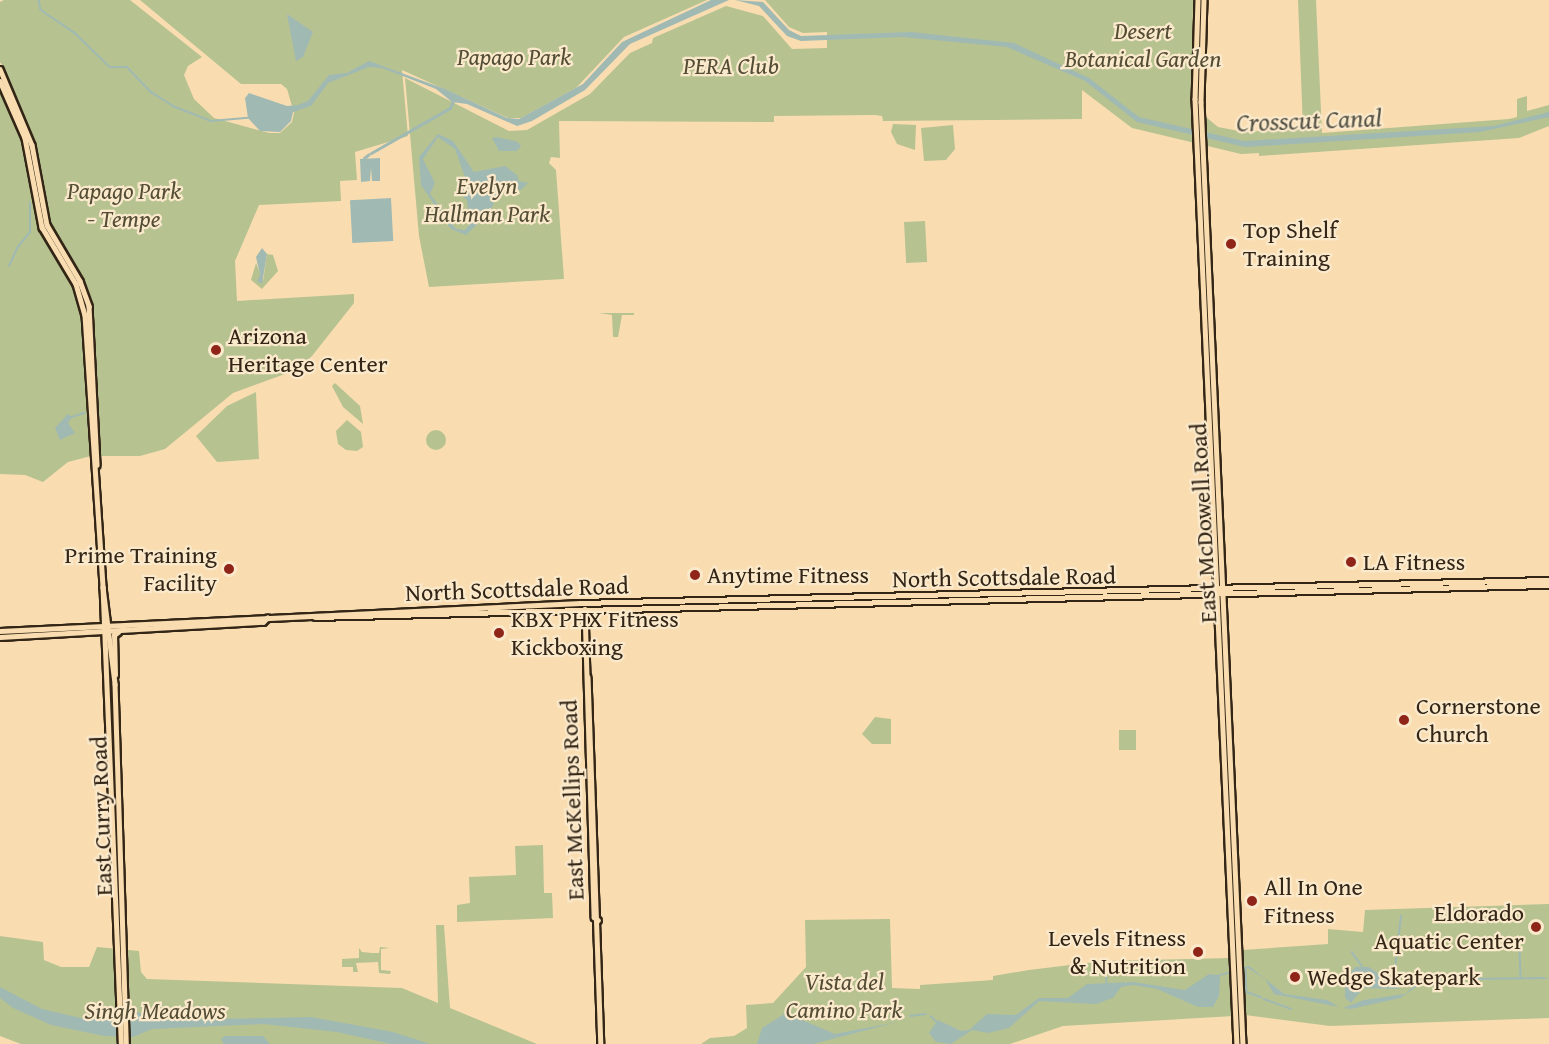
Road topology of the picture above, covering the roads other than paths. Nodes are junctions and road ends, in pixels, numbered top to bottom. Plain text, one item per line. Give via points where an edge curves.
1 (1198, 0) edge
2 (1204, 0) edge
3 (1196, 19) junction
4 (1201, 48) junction
5 (0, 69) edge
6 (1194, 74) junction
7 (0, 81) edge
8 (1206, 226) junction
9 (1200, 227) junction
10 (1208, 334) junction
11 (1210, 364) junction
12 (97, 465) junction
13 (1220, 517) junction
14 (1214, 518) junction
15 (1549, 580) edge
16 (1549, 585) edge
17 (1218, 589) junction
18 (1225, 589) junction
19 (1218, 596) junction
20 (1225, 597) junction
21 (585, 603) junction
22 (585, 609) junction
23 (315, 616) junction
24 (267, 618) junction
25 (105, 625) junction
26 (105, 631) junction
27 (120, 631) junction
28 (0, 634) edge
29 (114, 684) junction
30 (1237, 968) junction
31 (1238, 994) junction
32 (122, 1015) junction
33 (124, 1044) edge
34 (601, 1044) edge
35 (1237, 1044) edge
36 (1243, 1044) edge

1 - 3 main road, East McDowell Road
2 - 4 main road, East McDowell Road
3 - 4 main road
3 - 6 main road, East McDowell Road
4 - 6 main road
4 - 8 main road, East McDowell Road
5 - 12 main road, East Curry Road via 32,145 47,225 80,281 89,306
6 - 9 main road, East McDowell Road
7 - 12 main road, East Curry Road via 24,138 42,227 82,301
8 - 9 main road
8 - 10 main road, East McDowell Road
9 - 10 main road, East McDowell Road
10 - 11 main road, East McDowell Road
11 - 13 main road, East McDowell Road
11 - 14 main road, East McDowell Road
12 - 25 main road, East Curry Road
13 - 14 main road
13 - 18 main road, East McDowell Road
14 - 17 main road, East McDowell Road
15 - 18 main road, North Scottsdale Road
16 - 20 main road, North Scottsdale Road
17 - 18 main road, North Scottsdale Road
17 - 19 main road, East McDowell Road
17 - 21 main road, North Scottsdale Road
18 - 20 main road, East McDowell Road
19 - 20 main road, North Scottsdale Road
19 - 22 main road, North Scottsdale Road
19 - 30 main road, East McDowell Road
20 - 30 main road, East McDowell Road
21 - 22 main road, East McKellips Road
21 - 23 main road, North Scottsdale Road
22 - 23 main road, North Scottsdale Road
22 - 34 main road, East McKellips Road
23 - 24 main road, North Scottsdale Road
24 - 25 main road, North Scottsdale Road
24 - 27 main road, North Scottsdale Road via 263,622
25 - 26 main road, East Curry Road
25 - 28 main road, North Scottsdale Road via 11,630
26 - 27 main road, North Scottsdale Road
26 - 28 main road, North Scottsdale Road
26 - 29 main road, East Curry Road
26 - 32 main road, East Curry Road
27 - 29 main road via 114,635
29 - 32 main road, East Curry Road
30 - 31 main road, East McDowell Road
31 - 35 main road, East McDowell Road
31 - 36 main road, East McDowell Road
32 - 33 main road, East Curry Road

